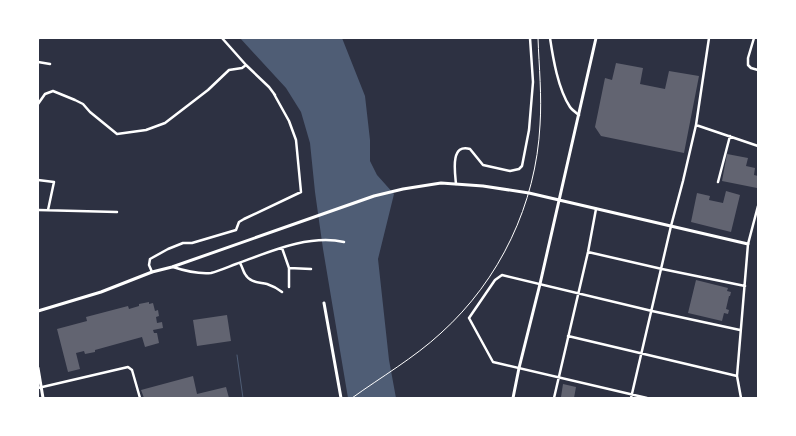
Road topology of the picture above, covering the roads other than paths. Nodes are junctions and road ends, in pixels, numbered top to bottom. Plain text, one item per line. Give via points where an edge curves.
1 (222, 38) edge
2 (530, 38) edge
3 (538, 38) edge
4 (550, 38) edge
5 (596, 38) edge
6 (709, 38) edge
7 (754, 38) edge
8 (38, 62) edge
9 (50, 64) dead end
10 (246, 65) junction
11 (758, 70) edge
12 (38, 104) edge
13 (579, 114) junction
14 (696, 125) junction
15 (730, 136) junction
16 (758, 146) edge
17 (38, 180) edge
18 (718, 182) dead end
19 (456, 184) junction
20 (529, 193) junction
21 (559, 200) junction
22 (758, 206) edge
23 (596, 209) junction
24 (38, 210) edge
25 (48, 210) junction
26 (117, 212) dead end
27 (671, 226) junction
28 (344, 242) dead end
29 (748, 244) junction
30 (282, 248) junction
31 (588, 252) junction
32 (240, 262) junction
33 (172, 267) junction
34 (289, 268) junction
35 (311, 269) dead end
36 (662, 269) junction
37 (152, 272) junction
38 (540, 284) junction
39 (745, 286) junction
40 (289, 287) dead end
41 (282, 292) dead end
42 (578, 293) junction
43 (324, 302) dead end
44 (38, 311) edge
45 (652, 311) junction
46 (740, 330) junction
47 (568, 336) junction
48 (642, 354) junction
49 (38, 368) edge
50 (519, 368) junction
51 (737, 376) junction
52 (558, 378) junction
53 (39, 388) edge
54 (632, 397) edge
55 (43, 398) edge
56 (140, 398) edge
57 (341, 398) edge
58 (352, 398) edge
59 (513, 398) edge
60 (554, 398) edge
61 (648, 398) edge
62 (741, 398) edge

1 - 10 street
2 - 19 street via 534,82 522,166 510,171 482,165 470,149 463,148 455,158
3 - 20 lane via 540,127
4 - 13 street via 555,69 565,98
5 - 13 street
6 - 14 street
7 - 11 street via 748,65
8 - 9 street
10 - 12 street via 230,70 179,113 146,130 117,134 83,104 53,91 45,94
10 - 37 street via 269,87 289,121 296,140 301,192 244,219 236,230 168,250 150,260
13 - 21 street
14 - 15 street
14 - 27 street
15 - 16 street
15 - 18 street
17 - 25 street via 54,182
19 - 20 street
19 - 33 street via 403,188 374,196
20 - 21 street
20 - 58 lane via 502,256 453,322
21 - 23 street
21 - 38 street
22 - 29 street
23 - 27 street
23 - 31 street
24 - 25 street
25 - 26 street
27 - 29 street
27 - 36 street
28 - 30 street via 325,239
29 - 39 street
30 - 32 street
30 - 34 street
31 - 36 street
31 - 42 street
32 - 33 street via 212,272 190,272
32 - 41 street via 247,277
33 - 37 street
34 - 35 street
34 - 40 street
36 - 39 street
36 - 45 street
37 - 44 street
38 - 42 street
38 - 50 street
38 - 50 street via 502,275 495,280 469,318 493,362
39 - 46 street
42 - 45 street
42 - 47 street
43 - 57 street
45 - 46 street
45 - 48 street
46 - 51 street
47 - 48 street
47 - 52 street
48 - 51 street
48 - 54 street
49 - 53 street
50 - 52 street
50 - 59 street
51 - 62 street
52 - 54 street
52 - 60 street
53 - 55 street
53 - 56 street via 128,367 132,370
54 - 61 street

